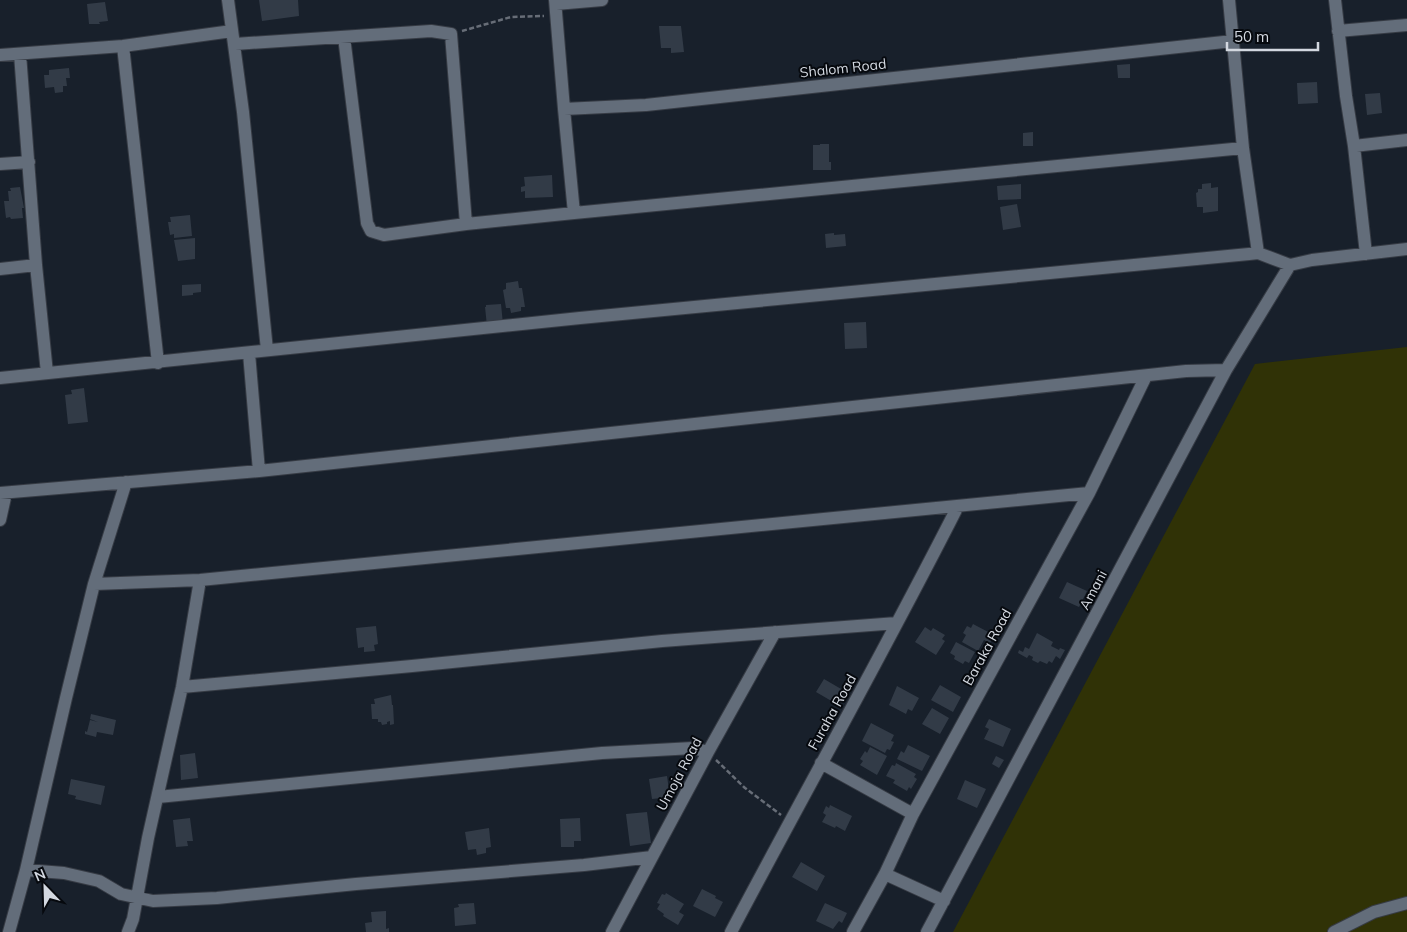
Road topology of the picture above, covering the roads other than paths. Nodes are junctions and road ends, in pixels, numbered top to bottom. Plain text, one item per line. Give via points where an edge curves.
1 (228, 0) edge
2 (602, 0) edge
3 (1229, 0) edge
4 (1336, 0) edge
5 (556, 7) edge
6 (1407, 25) edge
7 (1338, 31) junction
8 (344, 36) junction
9 (233, 37) junction
10 (1233, 41) junction
11 (123, 46) junction
12 (20, 54) junction
13 (0, 56) edge
14 (564, 109) junction
15 (1407, 140) edge
16 (1354, 146) junction
17 (1243, 148) junction
18 (29, 162) junction
19 (0, 164) edge
20 (574, 213) junction
21 (466, 224) junction
22 (1407, 250) edge
23 (1258, 253) junction
24 (1366, 254) junction
25 (36, 265) junction
26 (1290, 265) junction
27 (0, 269) edge
28 (267, 350) junction
29 (248, 353) junction
30 (158, 363) junction
31 (1226, 370) junction
32 (47, 373) junction
33 (1146, 376) junction
34 (0, 378) edge
35 (259, 471) junction
36 (126, 482) junction
37 (3, 493) edge
38 (1089, 493) junction
39 (958, 506) junction
40 (0, 520) edge
41 (200, 580) junction
42 (94, 584) junction
43 (897, 623) junction
44 (775, 632) junction
45 (182, 687) junction
46 (708, 752) junction
47 (821, 763) junction
48 (158, 797) junction
49 (913, 814) junction
50 (652, 857) junction
51 (26, 870) junction
52 (885, 874) junction
53 (136, 898) junction
54 (944, 901) junction
55 (1407, 903) edge
56 (9, 932) edge
57 (128, 932) edge
58 (612, 932) edge
59 (731, 932) edge
60 (853, 932) edge
61 (927, 932) edge
62 (1334, 932) edge

1 - 9 street
2 - 5 street
3 - 10 street
4 - 7 street
5 - 14 street
6 - 7 street
7 - 16 street
8 - 9 street
8 - 21 street via 369,228 384,235
8 - 21 street via 431,31 451,34
9 - 11 street
9 - 28 street
10 - 14 street, Shalom Road via 646,105
10 - 17 street
11 - 12 street
11 - 30 street
12 - 13 street
12 - 18 street
14 - 20 street
15 - 16 street
16 - 24 street
17 - 20 street
17 - 23 street
18 - 19 street
18 - 25 street
20 - 21 street
22 - 24 street
23 - 26 street
23 - 28 street
24 - 26 street
25 - 27 street
25 - 32 street
26 - 31 street, Amani
28 - 29 street
29 - 30 street
29 - 35 street
30 - 32 street
31 - 33 street
31 - 54 street, Amani
32 - 34 street
33 - 35 street
33 - 38 street, Baraka Road
35 - 36 street
36 - 37 street
36 - 42 street
37 - 40 street
38 - 39 street
38 - 49 street, Baraka Road
39 - 41 street
39 - 43 street, Furaha Road
41 - 42 street
41 - 45 street
42 - 51 street
43 - 44 street
43 - 47 street, Furaha Road
44 - 45 street
44 - 46 street, Umoja Road
45 - 48 street
46 - 48 street via 693,748 602,753
46 - 50 street, Umoja Road
47 - 49 street
47 - 59 street, Furaha Road
48 - 53 street
49 - 52 street, Baraka Road
50 - 53 street via 190,900
50 - 58 street, Umoja Road
51 - 53 street via 64,873 99,881
51 - 56 street
52 - 54 street
52 - 60 street, Baraka Road
53 - 57 street
54 - 61 street, Amani
55 - 62 street via 1374,912

